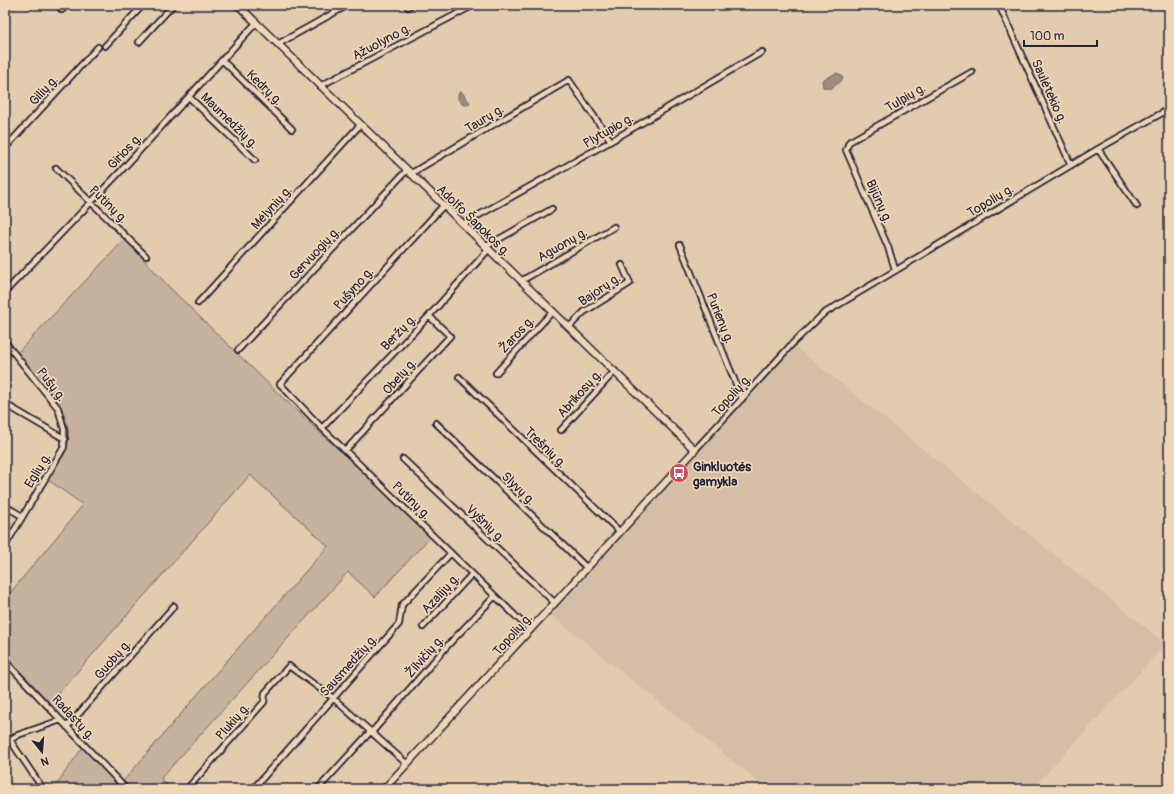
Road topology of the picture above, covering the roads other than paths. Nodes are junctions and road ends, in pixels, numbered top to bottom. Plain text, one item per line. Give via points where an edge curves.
1 (57, 5) edge
2 (67, 5) edge
3 (143, 5) edge
4 (173, 5) edge
5 (238, 5) edge
6 (348, 5) edge
7 (407, 5) edge
8 (411, 5) edge
9 (474, 5) edge
10 (1000, 5) edge
11 (256, 23) junction
12 (139, 42) dead end
13 (278, 44) junction
14 (105, 46) dead end
15 (98, 48) dead end
16 (762, 52) dead end
17 (222, 60) junction
18 (972, 72) dead end
19 (320, 86) junction
20 (189, 96) junction
21 (1169, 109) edge
22 (360, 124) junction
23 (292, 129) dead end
24 (611, 141) junction
25 (849, 142) joint
26 (5, 148) edge
27 (1098, 149) junction
28 (255, 160) dead end
29 (1071, 165) junction
30 (56, 168) dead end
31 (409, 172) junction
32 (91, 202) junction
33 (443, 206) junction
34 (1136, 206) dead end
35 (552, 209) dead end
36 (463, 224) junction
37 (614, 226) dead end
38 (680, 245) dead end
39 (487, 248) junction
40 (146, 256) dead end
41 (622, 265) dead end
42 (895, 269) junction
43 (521, 281) junction
44 (5, 292) edge
45 (198, 303) dead end
46 (553, 311) junction
47 (429, 316) junction
48 (569, 327) junction
49 (5, 342) edge
50 (238, 350) dead end
51 (614, 371) junction
52 (496, 373) dead end
53 (459, 376) dead end
54 (280, 384) joint
55 (742, 399) junction
56 (5, 404) edge
57 (436, 423) dead end
58 (322, 428) junction
59 (561, 430) dead end
60 (65, 439) junction
61 (64, 447) joint
62 (695, 450) junction
63 (345, 451) junction
64 (402, 459) dead end
65 (5, 506) edge
66 (22, 516) junction
67 (620, 532) junction
68 (5, 546) edge
69 (451, 553) junction
70 (587, 568) junction
71 (472, 574) junction
72 (495, 596) junction
73 (555, 603) junction
74 (174, 606) dead end
75 (423, 627) dead end
76 (530, 630) junction
77 (5, 661) edge
78 (333, 698) junction
79 (61, 720) junction
80 (67, 727) junction
81 (371, 731) junction
82 (10, 740) junction
83 (5, 743) edge
84 (407, 764) junction
85 (43, 789) edge
86 (126, 789) edge
87 (187, 789) edge
88 (253, 789) edge
89 (318, 789) edge
90 (384, 789) edge

1 - 2 street via 62,10
3 - 14 street
4 - 12 street
5 - 11 street, Adolfo Šapokos g.
6 - 13 street
7 - 8 street
9 - 19 street, Ąžuolyno g.
10 - 29 street, Saulėtekio g.
11 - 13 street, Adolfo Šapokos g.
11 - 17 street, Girios g.
13 - 19 street, Adolfo Šapokos g.
15 - 26 street, Gilių g.
16 - 24 street, Plytupio g.
17 - 20 street, Girios g.
17 - 23 street, Kedrų g.
18 - 25 street, Tulpių g.
19 - 22 street, Adolfo Šapokos g.
20 - 28 street, Maumedžių g.
20 - 32 street, Girios g.
21 - 27 street, Topolių g.
22 - 31 street, Adolfo Šapokos g.
22 - 45 street, Mėlynių g.
24 - 31 street, Taurų g. via 569,80
24 - 36 street, Plytupio g.
25 - 42 street, Bijūnų g. via 846,150
27 - 29 street, Topolių g.
27 - 34 street
29 - 42 street, Topolių g.
30 - 32 street, Putinų g.
31 - 33 street, Adolfo Šapokos g.
31 - 50 street, Gervuogių g.
32 - 40 street, Putinų g.
32 - 44 street, Girios g.
33 - 36 street, Adolfo Šapokos g.
33 - 54 street, Pušyno g.
35 - 39 street, Beržų g.
36 - 39 street, Adolfo Šapokos g.
37 - 43 street, Aguonų g.
38 - 55 street, Purienų g.
39 - 43 street, Adolfo Šapokos g.
39 - 47 street, Beržų g.
41 - 48 street, Bajorų g. via 630,284 584,312
42 - 55 street, Topolių g. via 823,314
43 - 46 street, Adolfo Šapokos g.
46 - 48 street, Adolfo Šapokos g.
46 - 52 street, Žaros g.
47 - 58 street, Beržų g.
47 - 63 street, Obelų g. via 450,336
48 - 51 street, Adolfo Šapokos g.
49 - 60 street, Pušų g. via 58,408
51 - 59 street, Abrikosų g.
51 - 62 street, Adolfo Šapokos g.
53 - 67 street, Trešnių g.
54 - 58 street, Putinų g.
55 - 62 street, Topolių g.
56 - 60 street
57 - 70 street, Slyvų g.
58 - 63 street, Putinų g.
60 - 61 street, Pušų g.
61 - 66 street, Eglių g.
62 - 67 street, Topolių g.
63 - 69 street, Putinų g.
64 - 73 street, Vyšnių g.
65 - 66 street
66 - 68 street, Eglių g.
67 - 70 street, Topolių g.
69 - 71 street, Putinų g.
69 - 78 street, Sausmedžių g. via 402,605 399,624
70 - 73 street, Topolių g.
71 - 72 street, Putinų g.
71 - 75 street, Azalijų g.
72 - 76 street, Putinų g.
72 - 81 street, Žilvičių g.
73 - 76 street, Topolių g.
74 - 80 street, Guobų g.
76 - 84 street, Topolių g.
77 - 79 street, Radastų g.
78 - 81 street
78 - 87 street, Plukių g. via 288,666 265,693 264,702
78 - 88 street, Sausmedžių g.
79 - 80 street, Radastų g.
79 - 82 street
80 - 86 street, Radastų g.
81 - 84 street
81 - 89 street, Žilvičių g.
82 - 83 street
82 - 85 street
84 - 90 street, Topolių g.

